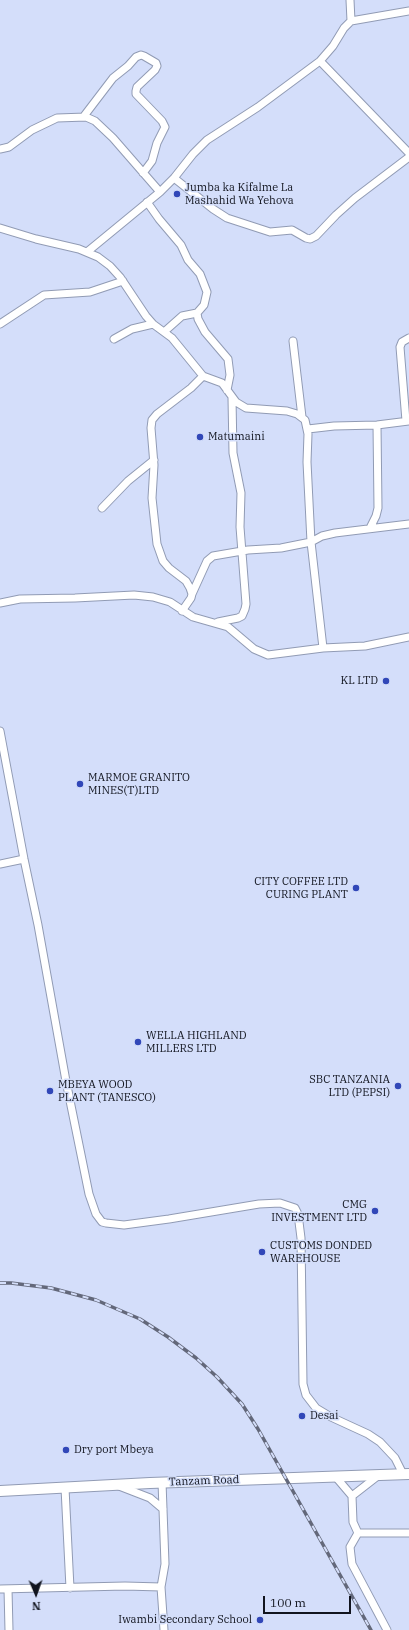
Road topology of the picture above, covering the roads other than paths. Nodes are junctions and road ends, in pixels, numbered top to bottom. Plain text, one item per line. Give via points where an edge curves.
1 (350, 0) edge
2 (409, 11) edge
3 (351, 21) junction
4 (320, 61) junction
5 (84, 116) junction
6 (0, 149) edge
7 (409, 153) edge
8 (409, 157) edge
9 (143, 173) junction
10 (174, 178) junction
11 (160, 192) junction
12 (147, 202) junction
13 (0, 228) edge
14 (87, 252) junction
15 (123, 281) junction
16 (197, 313) junction
17 (0, 324) edge
18 (153, 324) junction
19 (164, 332) junction
20 (409, 338) edge
21 (114, 339) dead end
22 (293, 341) dead end
23 (203, 376) junction
24 (227, 390) junction
25 (232, 398) junction
26 (302, 417) junction
27 (408, 421) edge
28 (377, 425) junction
29 (308, 429) junction
30 (154, 460) junction
31 (102, 508) dead end
32 (409, 524) edge
33 (370, 528) junction
34 (311, 542) junction
35 (242, 551) junction
36 (192, 594) junction
37 (0, 603) edge
38 (182, 611) junction
39 (216, 622) junction
40 (409, 638) edge
41 (323, 648) junction
42 (0, 731) edge
43 (24, 859) junction
44 (0, 864) edge
45 (406, 1474) edge
46 (379, 1475) junction
47 (335, 1476) junction
48 (162, 1482) junction
49 (117, 1486) junction
50 (65, 1488) junction
51 (0, 1491) edge
52 (352, 1496) junction
53 (163, 1509) junction
54 (358, 1533) junction
55 (409, 1533) edge
56 (161, 1587) junction
57 (70, 1588) junction
58 (4, 1589) edge
59 (9, 1630) edge
60 (164, 1630) edge
61 (387, 1630) edge

1 - 3 street
2 - 3 street
3 - 4 street
4 - 7 street
4 - 10 street via 258,107 207,140
5 - 6 street via 57,118 46,122 9,148
5 - 9 street via 100,126
5 - 9 street via 108,84 136,57 141,55 156,63 155,70 136,91 165,127 152,161
8 - 10 street via 355,198 310,239 292,230 270,232 227,218
9 - 11 street
10 - 11 street
11 - 12 street
12 - 14 street
12 - 16 street via 181,245 188,260 204,281 207,298
13 - 14 street
14 - 15 street via 110,266
15 - 17 street via 90,292 44,295
15 - 18 street
16 - 19 street via 182,316
16 - 24 street via 205,332 229,362
18 - 19 street
18 - 21 street via 132,329
19 - 23 street
20 - 27 street via 402,342 400,347
22 - 26 street
23 - 24 street via 222,383
23 - 30 street via 154,417 151,428
24 - 25 street
25 - 26 street via 246,408 287,411
25 - 35 street via 233,453 241,493
26 - 29 street
27 - 28 street
28 - 29 street
28 - 33 street via 378,508
29 - 34 street
30 - 31 street via 128,481
30 - 36 street via 152,498 159,551 165,564 189,584
32 - 33 street
33 - 34 street via 330,534
34 - 35 street via 275,549
34 - 41 street
35 - 36 street via 217,555 209,559
35 - 39 street via 246,604 244,613 238,618
36 - 38 street
37 - 38 street via 15,599 145,595 161,599
38 - 39 street via 199,619
39 - 41 street via 234,631 254,649 264,654
40 - 41 street via 364,646
42 - 43 street
43 - 44 street
43 - 45 street via 66,1081 89,1194 96,1214 102,1222 124,1225 259,1204 280,1203 295,1208 300,1238 303,1384 306,1395 316,1408 380,1442
45 - 46 highway, Tanzam Road
46 - 47 highway, Tanzam Road
46 - 52 street
47 - 48 highway, Tanzam Road
47 - 52 street
48 - 49 highway, Tanzam Road
48 - 53 street
49 - 50 highway, Tanzam Road
49 - 53 street via 150,1498
50 - 51 highway, Tanzam Road
50 - 57 street
52 - 54 street via 353,1522
53 - 56 street via 165,1569
54 - 55 street
54 - 61 street via 350,1547 352,1564
56 - 57 street
56 - 60 street
57 - 58 street
58 - 59 street

